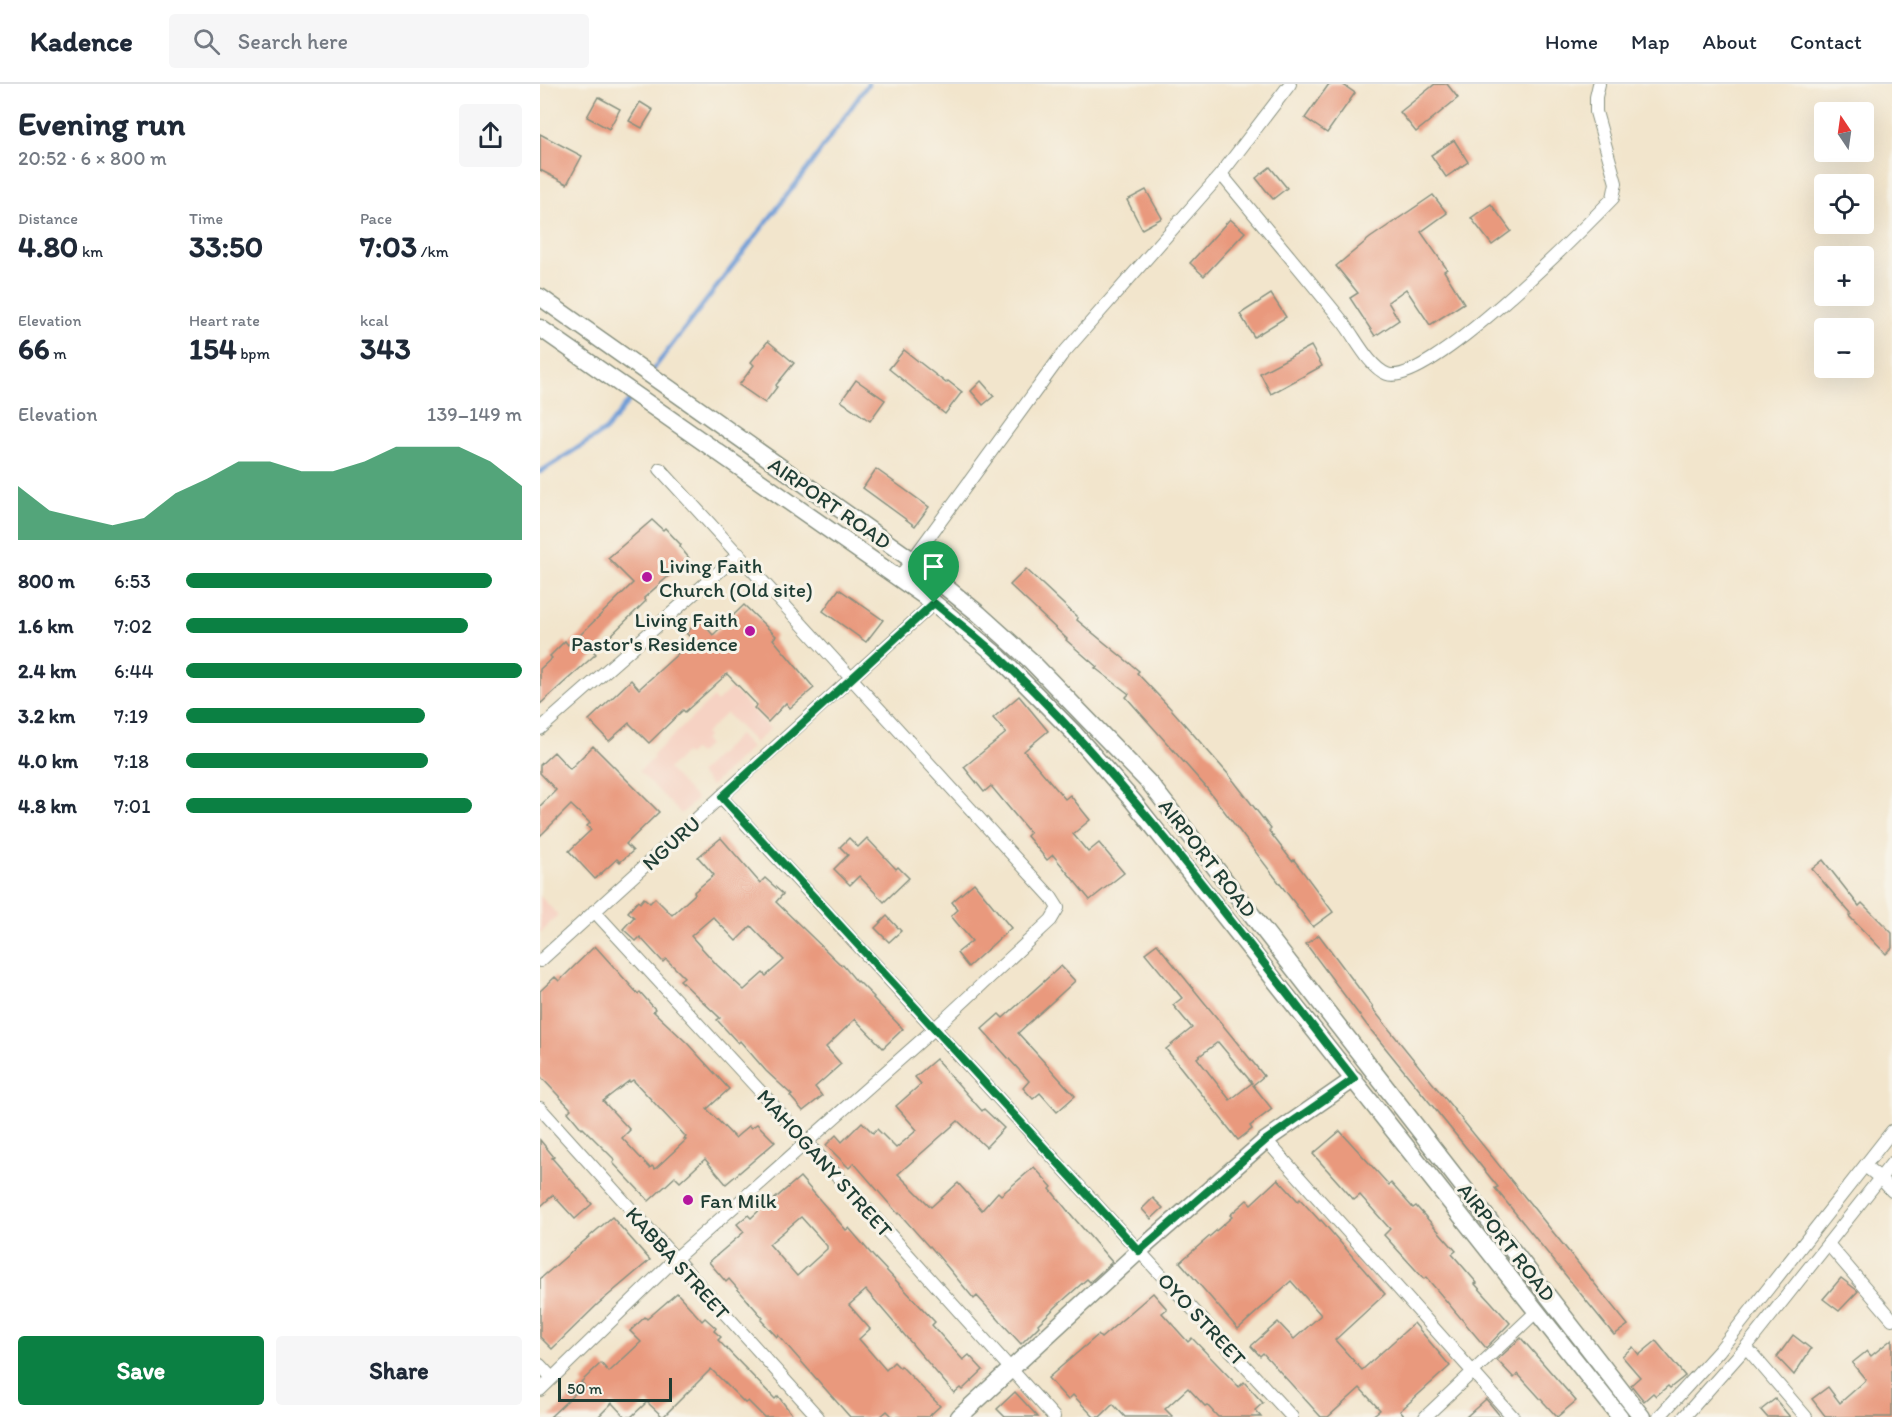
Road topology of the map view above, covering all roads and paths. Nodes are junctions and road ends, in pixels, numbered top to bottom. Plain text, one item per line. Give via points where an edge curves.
1 (1290, 84) edge
2 (1599, 84) edge
3 (1221, 174) junction
4 (540, 297) edge
5 (540, 328) edge
6 (660, 469) dead end
7 (739, 554) junction
8 (912, 561) junction
9 (899, 578) junction
10 (934, 603) junction
11 (852, 677) junction
12 (540, 729) edge
13 (722, 797) junction
14 (594, 911) junction
15 (540, 961) edge
16 (934, 1029) junction
17 (1354, 1079) junction
18 (540, 1108) edge
19 (1892, 1131) edge
20 (1266, 1140) junction
21 (806, 1141) junction
22 (1892, 1163) edge
23 (1864, 1166) junction
24 (1880, 1178) junction
25 (1892, 1191) edge
26 (1828, 1244) junction
27 (1139, 1251) junction
28 (675, 1259) junction
29 (1537, 1311) junction
30 (1892, 1319) edge
31 (1746, 1347) junction
32 (540, 1365) edge
33 (1010, 1370) junction
34 (1474, 1372) junction
35 (552, 1378) junction
36 (540, 1389) edge
37 (818, 1417) edge
38 (959, 1417) edge
39 (1054, 1417) edge
40 (1292, 1417) edge
41 (1425, 1417) edge
42 (1514, 1417) edge
43 (1620, 1417) edge
44 (1642, 1417) edge
45 (1659, 1417) edge
46 (1684, 1417) edge
47 (1806, 1417) edge

1 - 3 street
2 - 3 street via 1596,112 1617,183 1613,198 1484,321 1429,362 1401,373 1390,375 1375,365
3 - 8 street via 1061,356
4 - 8 main road, AIRPORT ROAD
5 - 9 main road, AIRPORT ROAD
6 - 7 street
7 - 11 street
7 - 12 street
8 - 9 street
8 - 44 main road, AIRPORT ROAD via 1030,660 1151,785
9 - 10 main road, AIRPORT ROAD
10 - 11 street, NGURU
10 - 17 main road, AIRPORT ROAD via 999,657 1073,732 1191,872
11 - 13 street, NGURU
11 - 16 street via 1058,908 1051,920
13 - 14 street, NGURU
13 - 16 street, OYO STREET
14 - 15 street, NGURU
14 - 21 street, MAHOGANY STREET
16 - 21 street
16 - 27 street, OYO STREET
17 - 20 main road
17 - 29 main road, AIRPORT ROAD
18 - 28 street, KABBA STREET
19 - 23 street
20 - 27 main road
20 - 34 street
21 - 28 street
21 - 33 street, MAHOGANY STREET
22 - 24 street
23 - 24 street
23 - 45 street via 1719,1351
24 - 25 street
24 - 26 street
26 - 30 street
26 - 31 street
27 - 33 main road
27 - 40 street, OYO STREET
28 - 35 street
28 - 37 street, KABBA STREET
29 - 34 street
29 - 43 main road, AIRPORT ROAD
31 - 46 street
31 - 47 street
32 - 35 street
33 - 38 main road
33 - 39 street, MAHOGANY STREET
34 - 41 street
34 - 42 street
35 - 36 street

